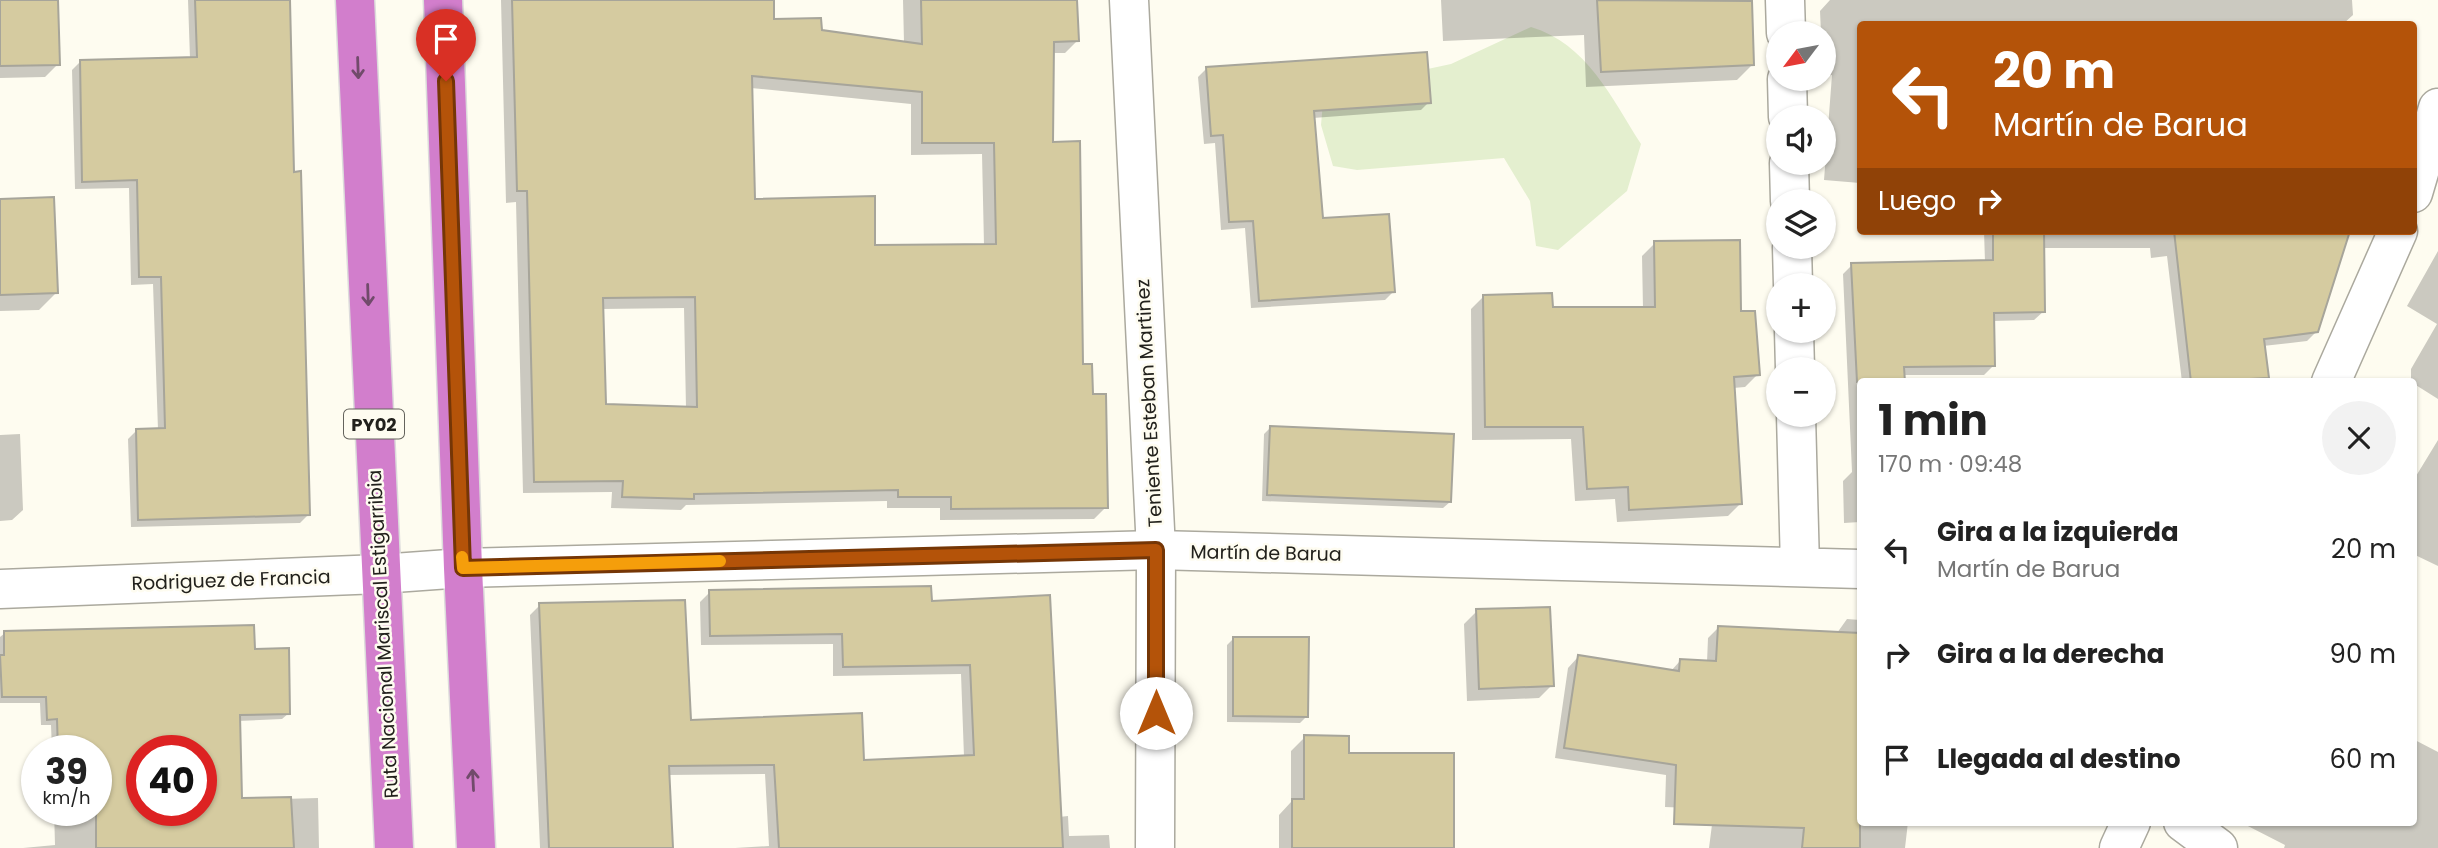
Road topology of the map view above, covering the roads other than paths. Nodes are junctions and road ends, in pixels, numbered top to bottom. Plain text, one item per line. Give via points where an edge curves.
1 (355, 0) edge
2 (443, 0) edge
3 (1129, 0) edge
4 (1785, 0) edge
5 (1786, 21) edge
6 (2438, 108) edge
7 (2417, 179) edge
8 (2396, 235) edge
9 (2333, 378) edge
10 (1796, 427) edge
11 (1156, 550) junction
12 (1800, 567) junction
13 (463, 568) junction
14 (1857, 569) edge
15 (380, 574) junction
16 (0, 589) edge
17 (2129, 826) edge
18 (2188, 826) edge
19 (394, 848) edge
20 (477, 848) edge
21 (1155, 848) edge
22 (2119, 848) edge
23 (2218, 848) edge

1 -> 15 highway, Ruta Nacional Mariscal Estigarribia / PY02
2 - 13 highway
3 - 11 street, Teniente Esteban Martinez
4 - 5 street
6 - 7 street
8 - 9 street
10 - 12 street
11 - 12 street, Martín de Barua
11 - 13 street, Martín de Barua
11 - 21 street, Teniente Esteban Martinez
12 - 14 street, Martín de Barua
13 - 15 street, Rodriguez de Francia
20 -> 13 highway
15 - 16 street, Rodriguez de Francia
15 - 19 highway, Ruta Nacional Mariscal Estigarribia / PY02
17 - 22 street
18 - 23 street

